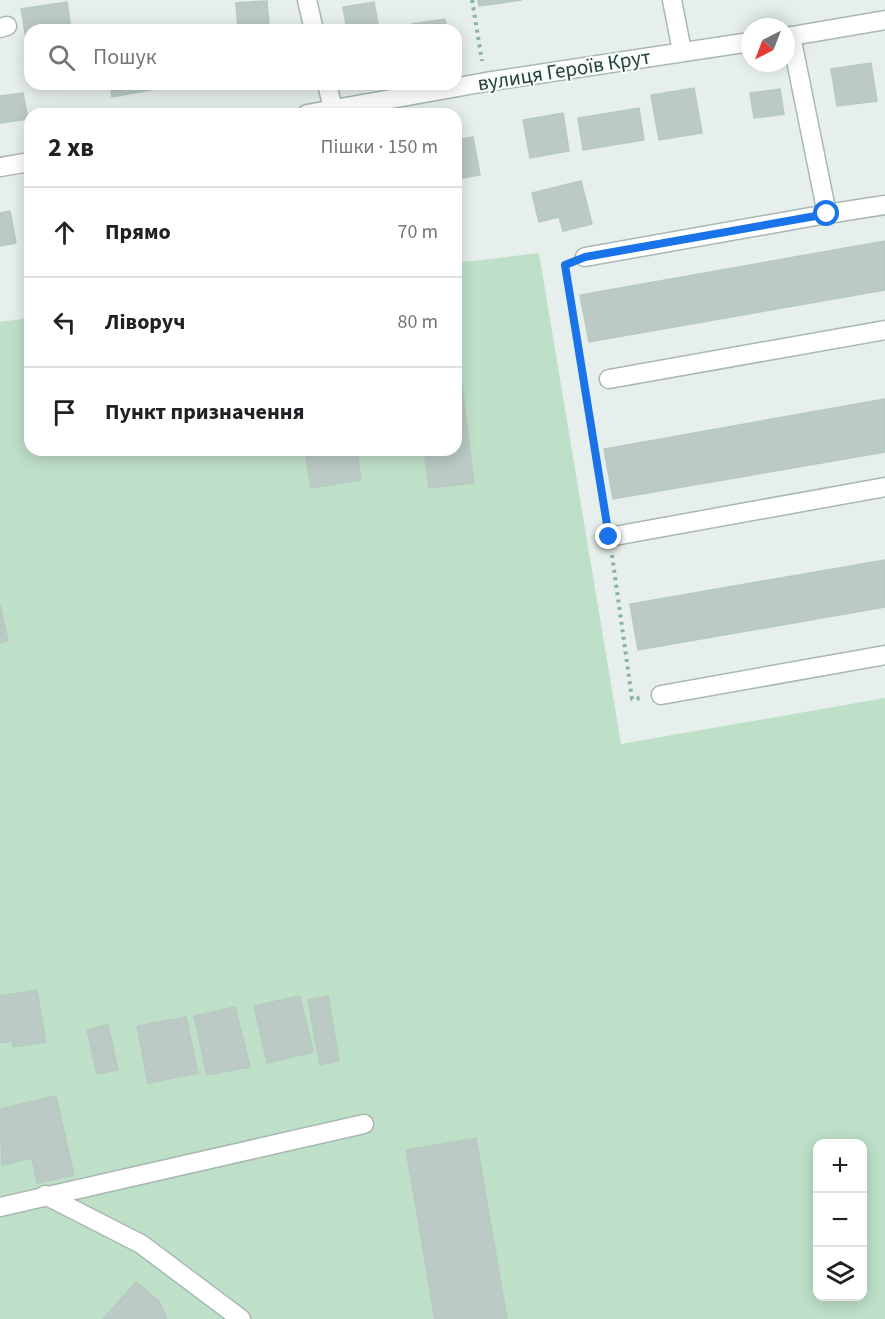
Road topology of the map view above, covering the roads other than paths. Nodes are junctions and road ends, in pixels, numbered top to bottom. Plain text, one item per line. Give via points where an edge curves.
1 (307, 0) edge
2 (672, 0) edge
3 (885, 20) edge
4 (313, 24) edge
5 (795, 35) edge
6 (741, 43) edge
7 (682, 51) junction
8 (795, 68) edge
9 (462, 86) edge
10 (328, 90) edge
11 (441, 90) edge
12 (333, 108) edge
13 (339, 108) edge
14 (24, 163) edge
15 (0, 167) edge
16 (885, 205) edge
17 (827, 214) junction
18 (585, 257) road end
19 (885, 330) edge
20 (609, 379) dead end
21 (885, 487) edge
22 (609, 537) road end
23 (885, 655) edge
24 (661, 694) road end
25 (364, 1124) dead end
26 (45, 1195) junction
27 (0, 1206) edge
28 (241, 1319) edge

1 - 4 street
2 - 7 street
3 - 5 street
6 - 7 street, вулиця Героїв Крут
7 - 9 street, вулиця Героїв Крут
8 - 17 street
10 - 12 street
11 - 13 street, вулиця Героїв Крут
14 - 15 street
16 - 17 street
17 - 18 street
19 - 20 street
21 - 22 street
23 - 24 street
25 - 26 street
26 - 27 street
26 - 28 street via 141,1244

